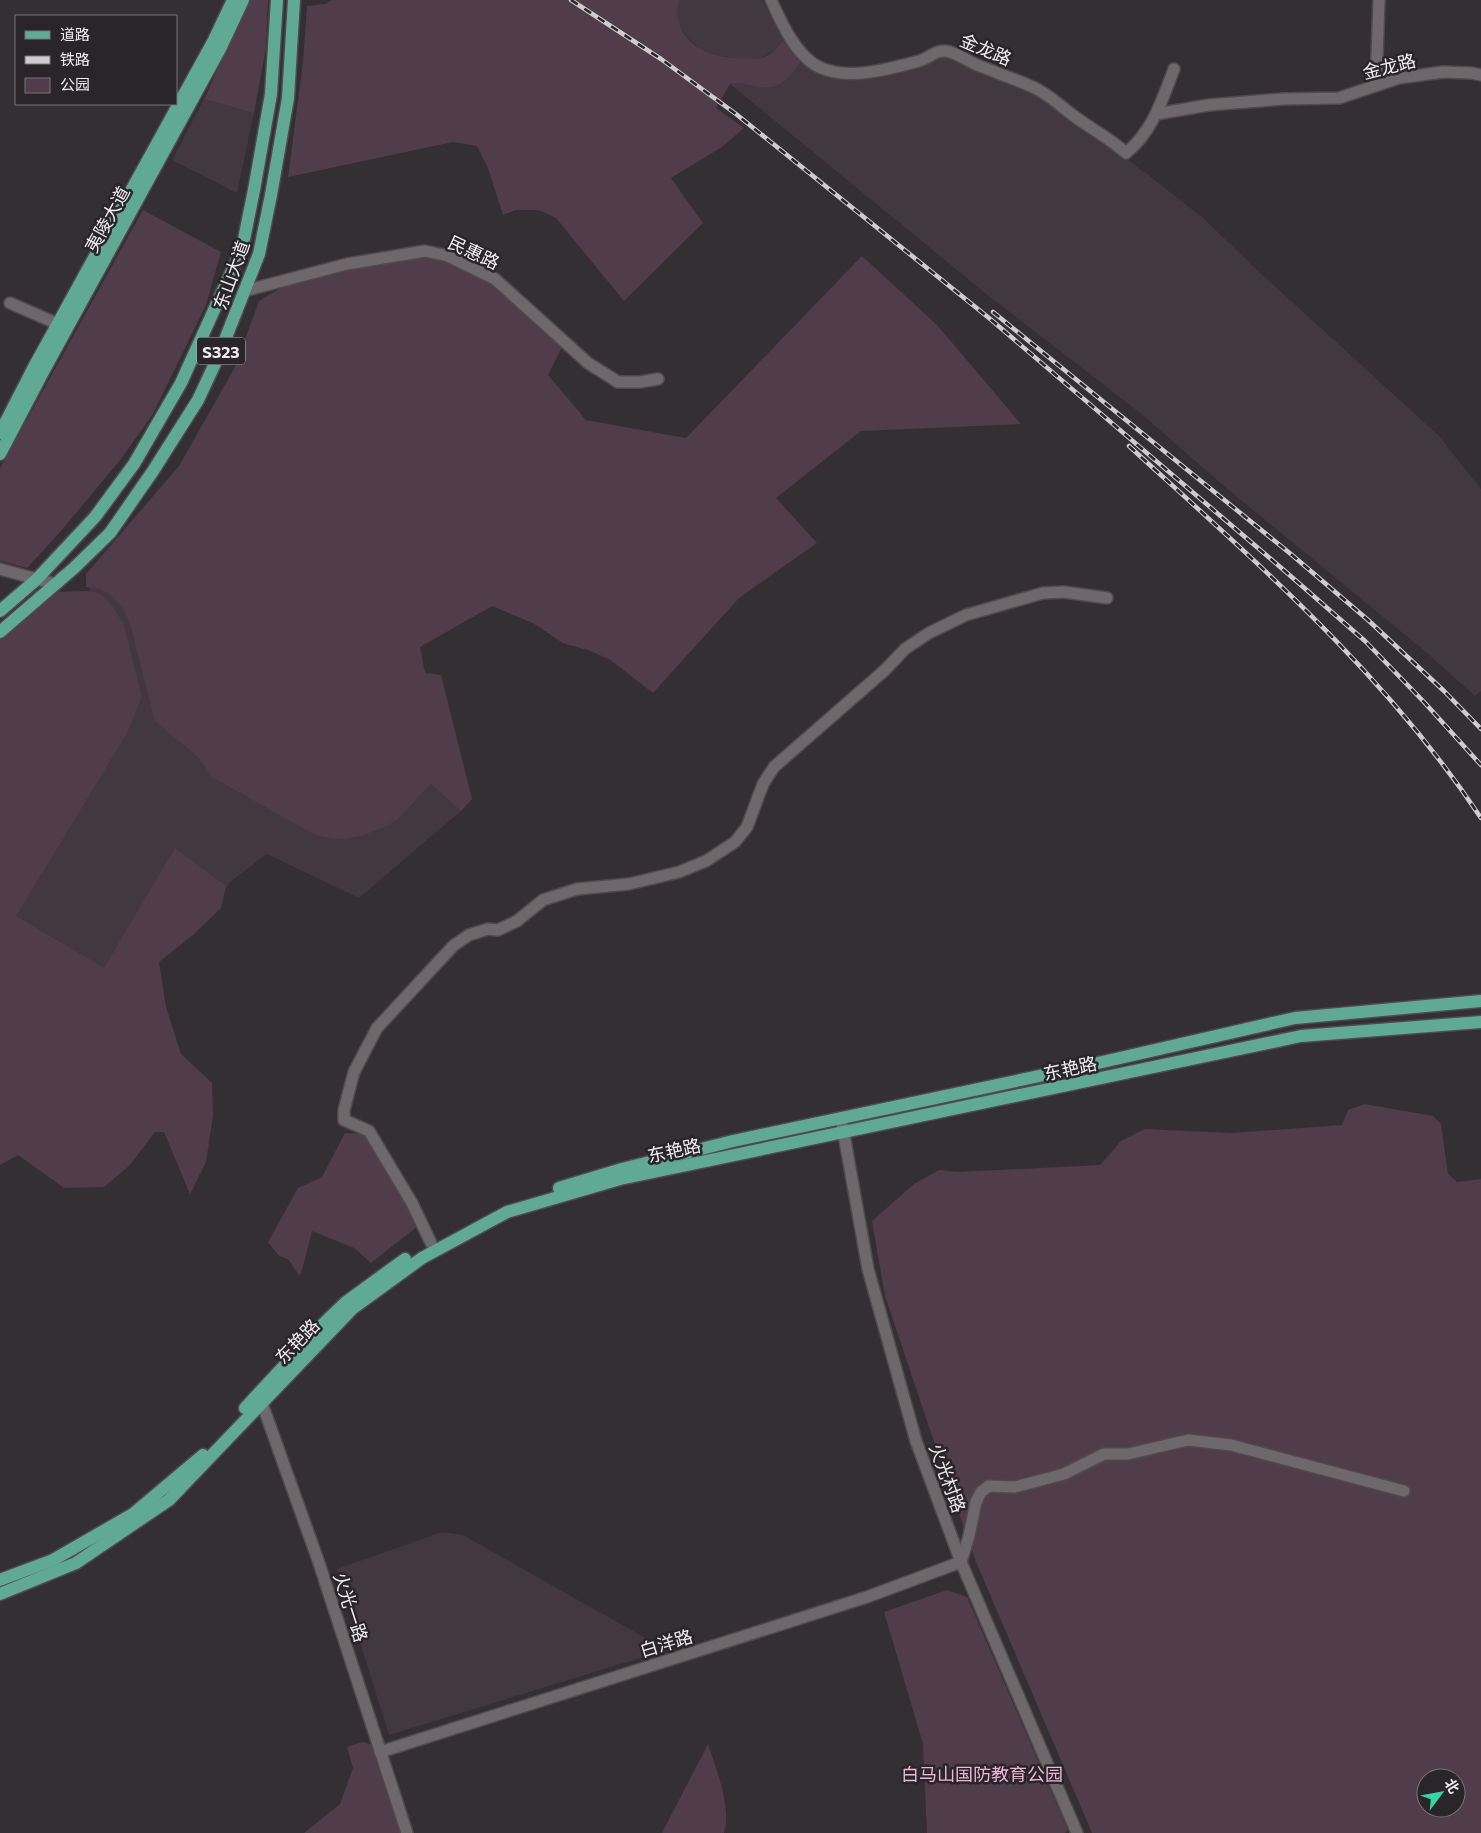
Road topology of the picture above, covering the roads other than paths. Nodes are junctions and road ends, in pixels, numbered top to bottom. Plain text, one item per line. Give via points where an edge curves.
1 (233, 0) edge
2 (243, 0) edge
3 (277, 0) edge
4 (294, 0) edge
5 (771, 0) edge
6 (1379, 0) edge
7 (1174, 69) dead end
8 (1481, 75) edge
9 (1376, 85) junction
10 (1156, 114) junction
11 (244, 291) junction
12 (10, 303) dead end
13 (58, 324) junction
14 (658, 379) dead end
15 (0, 433) edge
16 (0, 454) edge
17 (0, 569) edge
18 (0, 577) edge
19 (33, 582) junction
20 (52, 587) junction
21 (1107, 598) dead end
22 (0, 611) edge
23 (0, 632) edge
24 (1481, 1001) edge
25 (1481, 1022) edge
26 (841, 1118) junction
27 (843, 1133) junction
28 (431, 1243) junction
29 (260, 1398) junction
30 (1404, 1491) dead end
31 (961, 1562) junction
32 (0, 1580) edge
33 (0, 1594) edge
34 (380, 1752) junction
35 (407, 1833) edge
36 (1077, 1833) edge

1 - 13 main road, 夷陵大道
2 - 16 main road, 夷陵大道
3 - 19 main road, 东山大道 via 271,94 242,249 181,383 134,464 95,517
4 - 11 main road, 东山大道 / S323 via 288,98 259,254
5 - 10 street, 金龙路 via 793,42 818,67 845,74 895,67 932,53 950,52 1038,90 1126,153 1146,133
6 - 9 street
7 - 10 street, 金龙路
8 - 9 street, 金龙路 via 1443,72
9 - 10 street, 金龙路 via 1339,98 1273,99
11 - 14 street, 民惠路 via 347,264 425,251 448,256 495,279 588,363 618,382
11 - 20 main road, 东山大道 / S323 via 198,400 153,472 110,533
12 - 13 street
13 - 15 main road, 夷陵大道
17 - 19 street
18 - 19 street
19 - 20 street
19 - 22 main road, 东山大道
20 - 23 main road, 东山大道 / S323
21 - 28 street via 1064,592 1043,593 966,615 929,633 905,649 774,767 763,784 748,827 735,842 706,861 679,872 629,884 577,889 543,900 510,924 498,930 469,934 454,945 378,1028 354,1072 344,1110 344,1120 369,1131 412,1203
24 - 26 main road, 东艳路 via 1295,1018
25 - 27 main road, 东艳路 via 1300,1036
26 - 27 street, 火光村路
26 - 28 main road, 东艳路 via 622,1169 502,1206
27 - 29 main road, 东艳路 via 620,1179 507,1212 422,1258 352,1308
27 - 31 street, 火光村路 via 868,1269 892,1359 916,1441
28 - 29 main road, 东艳路 via 346,1302 321,1326
29 - 32 main road, 东艳路 via 204,1454 133,1514 53,1560
29 - 33 main road, 东艳路 via 169,1500 76,1563
29 - 34 street, 火光一路 via 319,1563
30 - 31 street via 1231,1445 1188,1440 1128,1454 1104,1454 1064,1474 1015,1487 989,1486 980,1492 976,1502
31 - 34 street, 白洋路 via 867,1597
31 - 36 street, 火光村路
34 - 35 street, 火光一路

